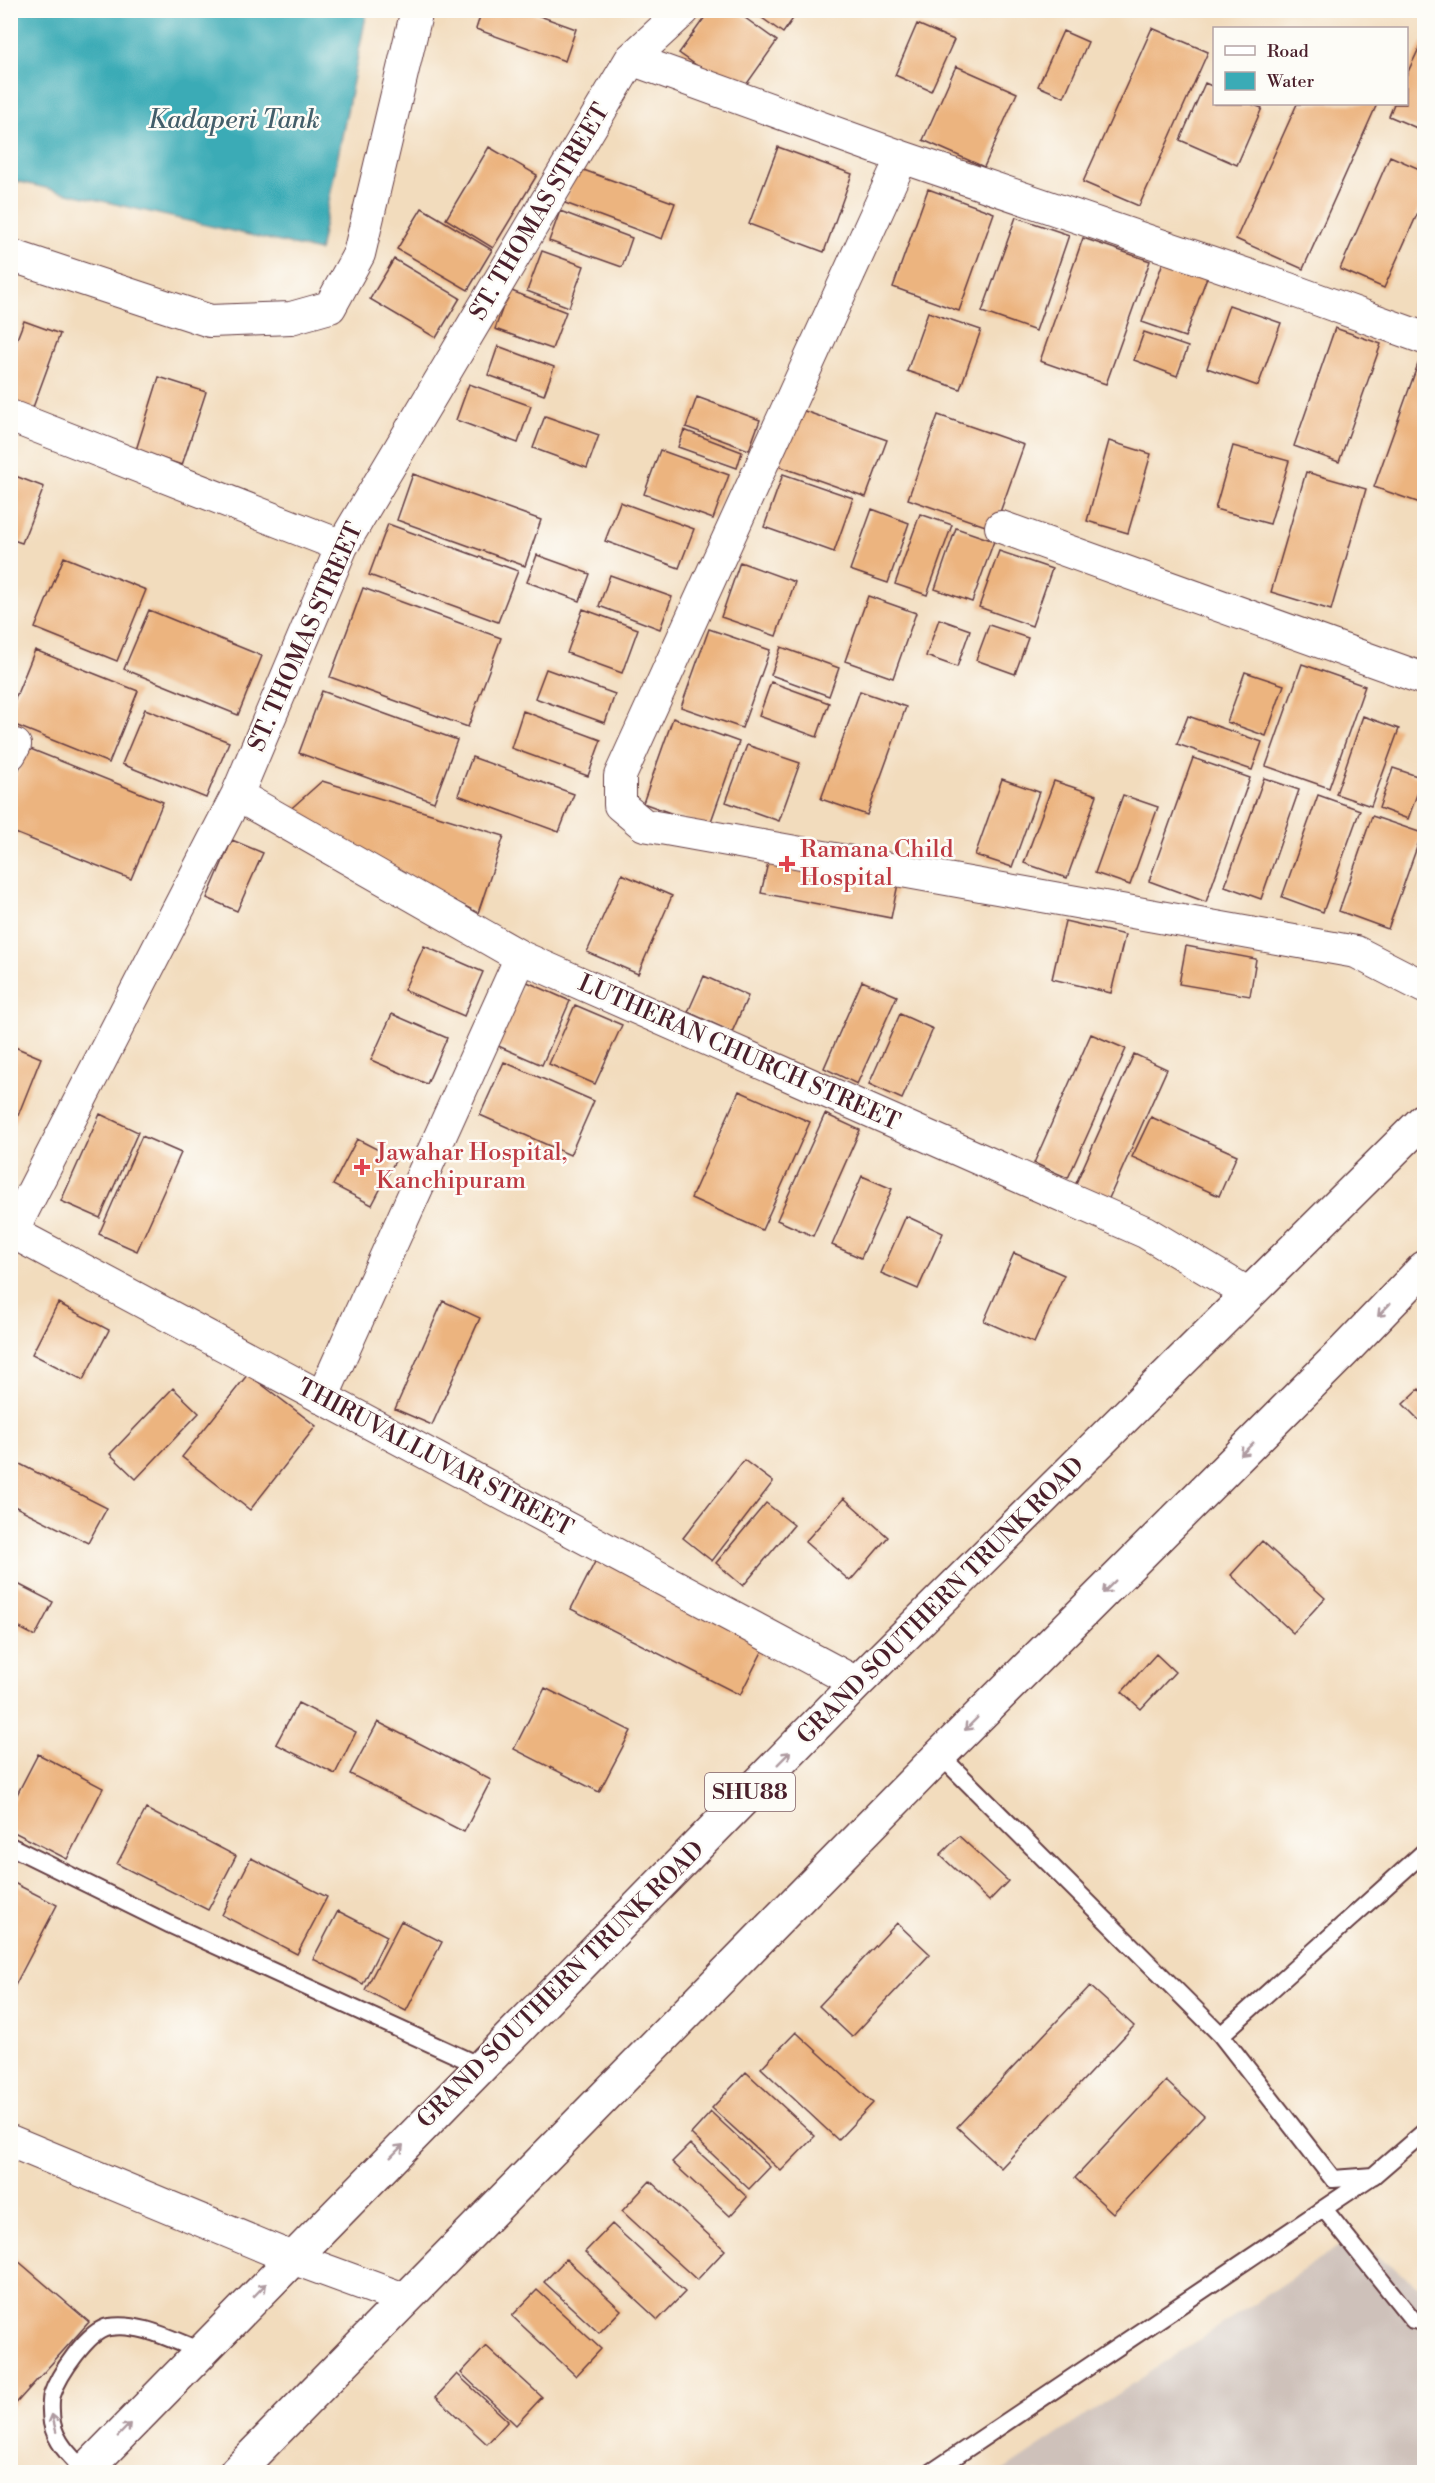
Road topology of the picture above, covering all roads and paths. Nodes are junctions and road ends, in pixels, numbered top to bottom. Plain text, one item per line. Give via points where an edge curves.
1 (417, 10) edge
2 (684, 10) edge
3 (631, 59) junction
4 (902, 157) junction
5 (10, 255) edge
6 (1425, 338) edge
7 (10, 416) edge
8 (1001, 527) dead end
9 (342, 546) junction
10 (1425, 679) edge
11 (237, 795) junction
12 (521, 957) junction
13 (1425, 987) edge
14 (1425, 1120) edge
15 (11, 1233) edge
16 (1425, 1268) edge
17 (1249, 1294) junction
18 (322, 1398) junction
19 (857, 1683) junction
20 (940, 1755) junction
21 (10, 1846) edge
22 (1425, 1852) edge
23 (1221, 2035) junction
24 (480, 2067) junction
25 (1425, 2132) edge
26 (10, 2141) edge
27 (1373, 2176) junction
28 (1324, 2209) junction
29 (292, 2258) junction
30 (404, 2299) junction
31 (1425, 2322) edge
32 (201, 2351) junction
33 (84, 2472) edge
34 (236, 2472) edge
35 (932, 2472) edge

1 - 5 street via 359,254 330,307 291,318 210,321
2 - 3 street, ST. THOMAS STREET
3 - 4 street
3 - 9 street, ST. THOMAS STREET
4 - 6 street
4 - 13 street via 620,776 620,805 644,825 1356,952
7 - 9 street
8 - 10 street
9 - 11 street, ST. THOMAS STREET
11 - 12 street, LUTHERAN CHURCH STREET
11 - 15 street, ST. THOMAS STREET
12 - 17 street, LUTHERAN CHURCH STREET via 1145,1232
12 - 18 street
14 - 17 main road, GRAND SOUTHERN TRUNK ROAD / SHU88
15 - 18 street, THIRUVALLUVAR STREET
16 -> 20 main road
17 - 19 main road, GRAND SOUTHERN TRUNK ROAD / SHU88
18 - 19 street, THIRUVALLUVAR STREET
24 -> 19 main road, GRAND SOUTHERN TRUNK ROAD / SHU88
20 - 23 lane
20 - 30 main road
21 - 24 lane
22 - 23 lane
23 - 27 lane via 1333,2179
29 -> 24 main road, GRAND SOUTHERN TRUNK ROAD / SHU88
25 - 27 lane
26 - 29 street
27 - 28 lane
28 - 31 lane via 1413,2320
28 - 35 lane
29 - 30 street
32 -> 29 main road, GRAND SOUTHERN TRUNK ROAD / SHU88
30 - 34 main road
33 -> 32 main road, GRAND SOUTHERN TRUNK ROAD / SHU88
33 -> 32 lane via 63,2448 52,2423 51,2396 89,2337 106,2327 129,2325

